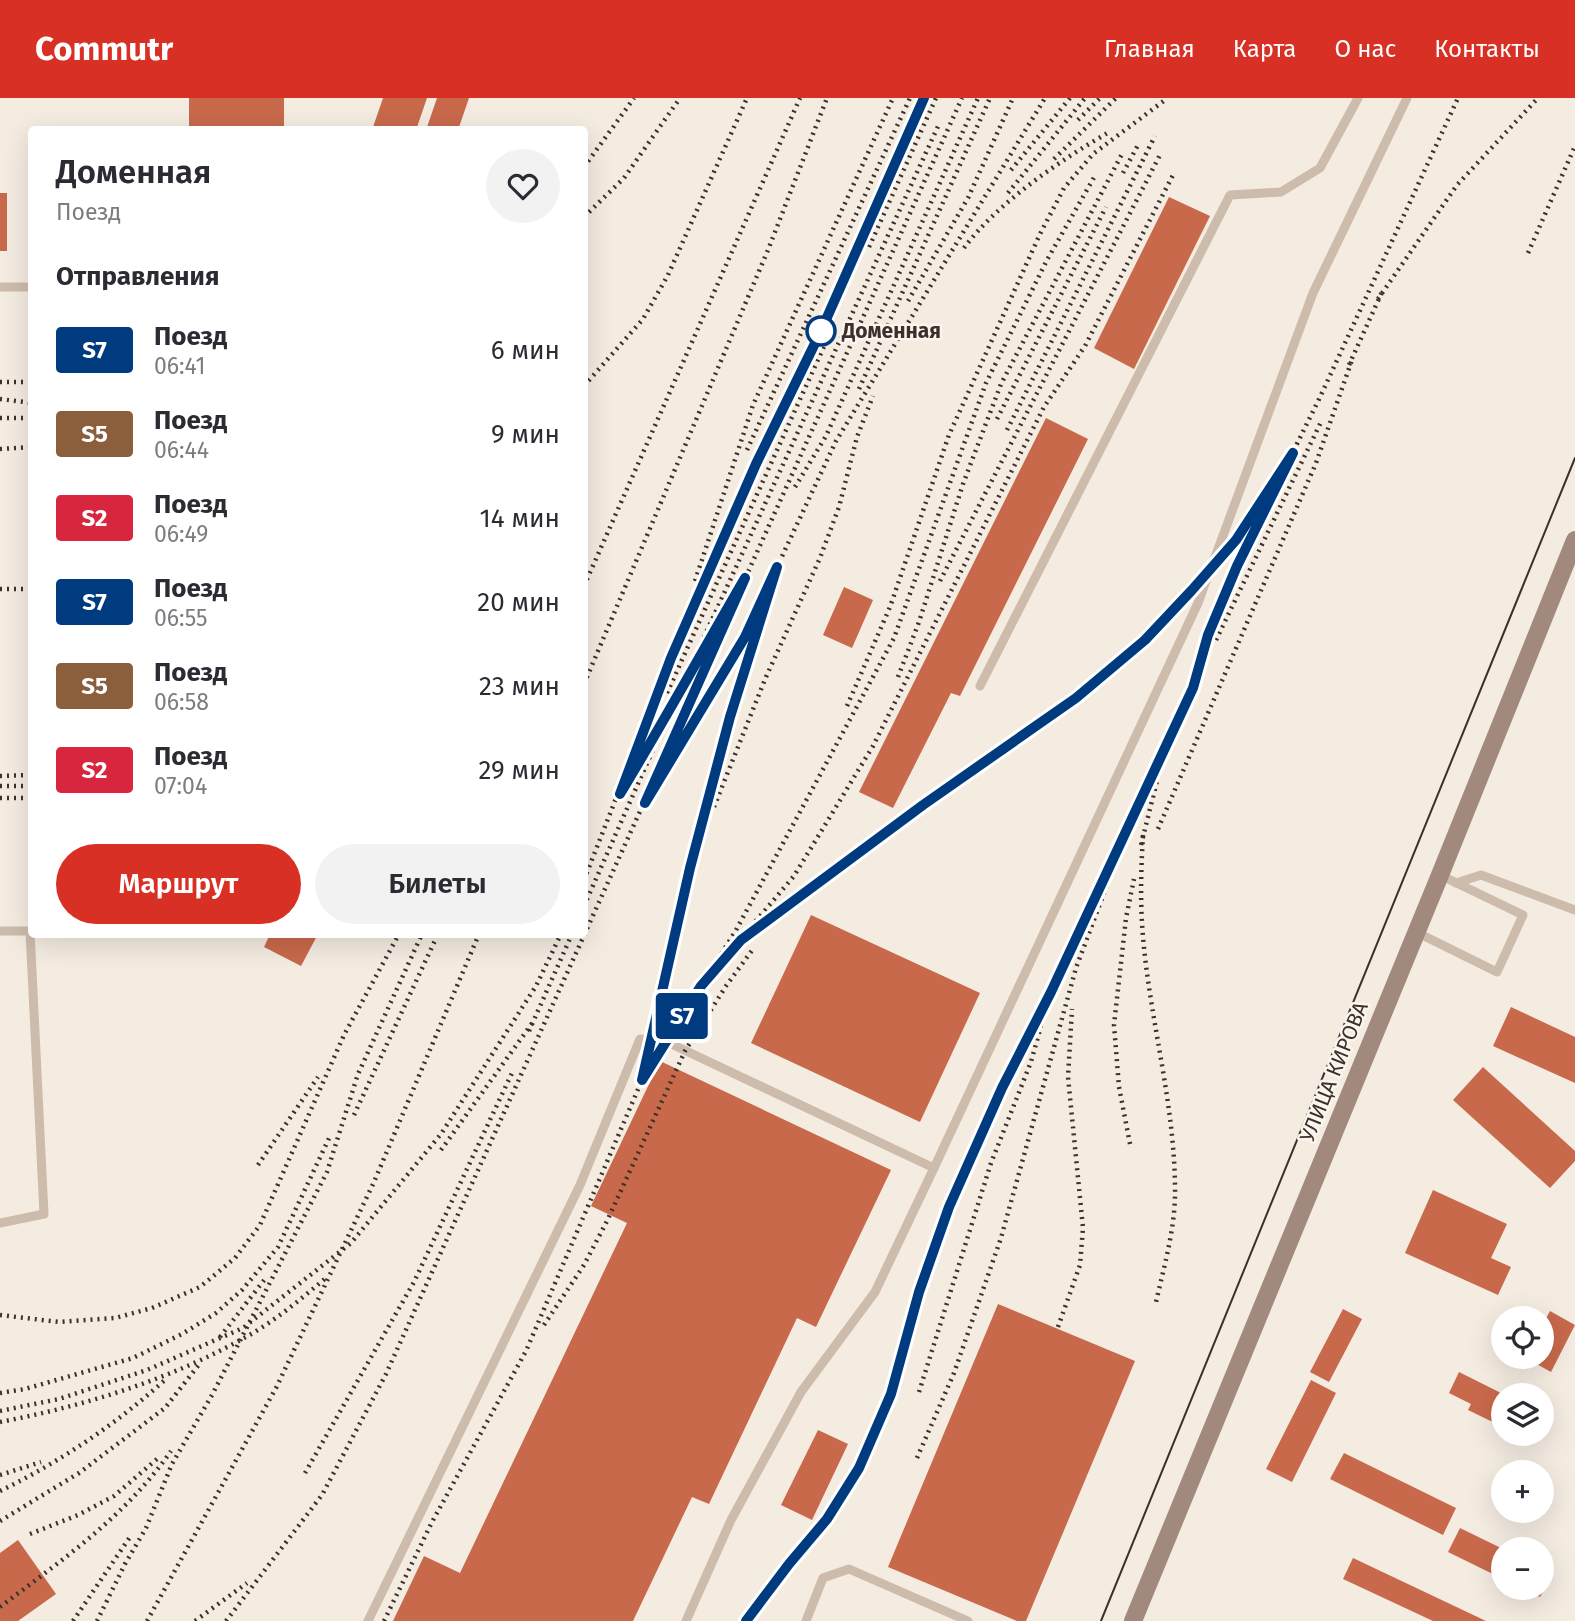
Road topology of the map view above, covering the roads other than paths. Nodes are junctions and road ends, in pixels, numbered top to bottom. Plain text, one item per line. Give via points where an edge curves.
1 (1358, 98) edge
2 (1407, 98) edge
3 (0, 287) edge
4 (28, 287) edge
5 (1575, 540) edge
6 (980, 686) dead end
7 (1448, 879) junction
8 (1575, 910) edge
9 (0, 931) edge
10 (28, 931) edge
11 (1416, 932) junction
12 (31, 938) edge
13 (934, 1168) junction
14 (0, 1223) edge
15 (368, 1621) edge
16 (686, 1621) edge
17 (806, 1621) edge
18 (968, 1621) edge
19 (1133, 1621) edge

1 - 6 lane via 1320,168 1281,191 1230,195
2 - 13 lane via 1313,293 1198,603
3 - 4 lane
5 - 7 main road, УЛИЦА КИРОВА
7 - 8 lane via 1481,875
7 - 11 main road, УЛИЦА КИРОВА
7 - 11 lane via 1523,915 1497,972
9 - 10 lane
11 - 19 main road, УЛИЦА КИРОВА
12 - 14 lane via 44,1214
13 - 15 lane via 665,1041 640,1040 580,1185
13 - 16 lane via 875,1292 801,1392 737,1508
17 - 18 lane via 823,1578 849,1569

